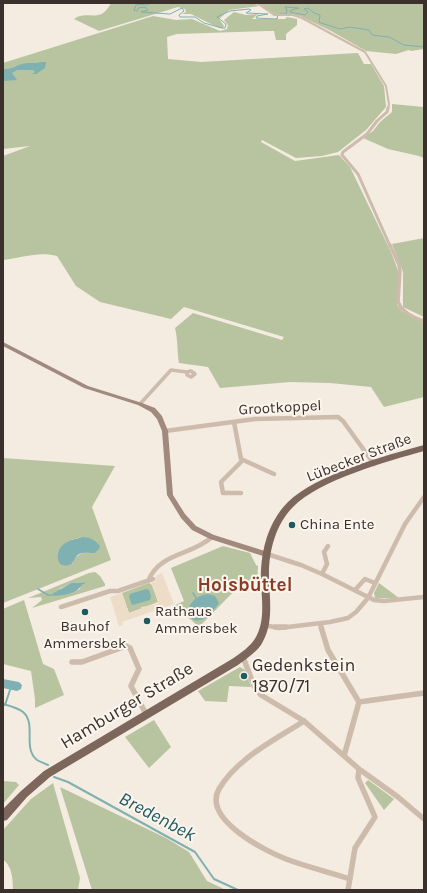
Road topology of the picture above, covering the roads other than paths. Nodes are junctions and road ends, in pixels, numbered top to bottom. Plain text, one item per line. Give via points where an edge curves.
1 (257, 3) edge
2 (424, 321) edge
3 (3, 344) edge
4 (187, 372) dead end
5 (140, 404) junction
6 (234, 422) junction
7 (165, 431) junction
8 (424, 448) edge
9 (243, 460) junction
10 (374, 464) junction
11 (274, 474) dead end
12 (241, 493) dead end
13 (424, 497) edge
14 (212, 536) junction
15 (328, 546) dead end
16 (266, 554) junction
17 (322, 574) junction
18 (153, 579) dead end
19 (148, 581) junction
20 (375, 583) junction
21 (355, 590) junction
22 (424, 597) edge
23 (368, 598) junction
24 (61, 606) dead end
25 (320, 623) junction
26 (264, 625) junction
27 (243, 657) junction
28 (72, 662) dead end
29 (424, 693) edge
30 (359, 702) junction
31 (146, 714) junction
32 (304, 721) junction
33 (344, 756) junction
34 (359, 769) junction
35 (3, 816) edge
36 (424, 819) edge
37 (350, 879) junction
38 (348, 890) edge

1 - 2 street via 276,15 300,17 365,52 386,86 389,108 369,131 342,155 358,174 399,265 398,302 406,312
3 - 5 street via 86,387
4 - 5 street via 171,370
5 - 7 street via 156,413
6 - 7 street, Grootkoppel
6 - 9 street
6 - 10 street, Grootkoppel via 287,418 341,418
7 - 14 street via 170,495 188,523
8 - 10 main road, Lübecker Straße
9 - 11 street
9 - 12 street via 222,482 223,493
10 - 16 main road, Lübecker Straße via 329,481 299,497 278,523
13 - 20 street via 405,524
14 - 16 street
14 - 19 street via 204,545 162,562 149,576
15 - 17 street via 324,552 327,564
16 - 17 street
16 - 26 main road, Lübecker Straße
17 - 21 street
18 - 19 street
19 - 24 street
20 - 21 street via 365,579
20 - 23 street
21 - 23 street
22 - 23 street via 384,601
23 - 25 street via 348,618
25 - 26 street via 279,628
25 - 30 street via 328,650
26 - 27 main road, Hamburger Straße via 256,644
27 - 31 main road, Hamburger Straße
27 - 32 street via 258,692
28 - 31 street via 82,662 126,646 130,648 139,669 131,686
29 - 30 street
30 - 33 street
31 - 35 main road, Hamburger Straße via 52,771
32 - 33 street
32 - 37 street via 244,762 220,789 217,807 221,816 244,838 266,851
33 - 34 street
34 - 36 street
34 - 37 street via 358,778 375,817 355,848
37 - 38 street

